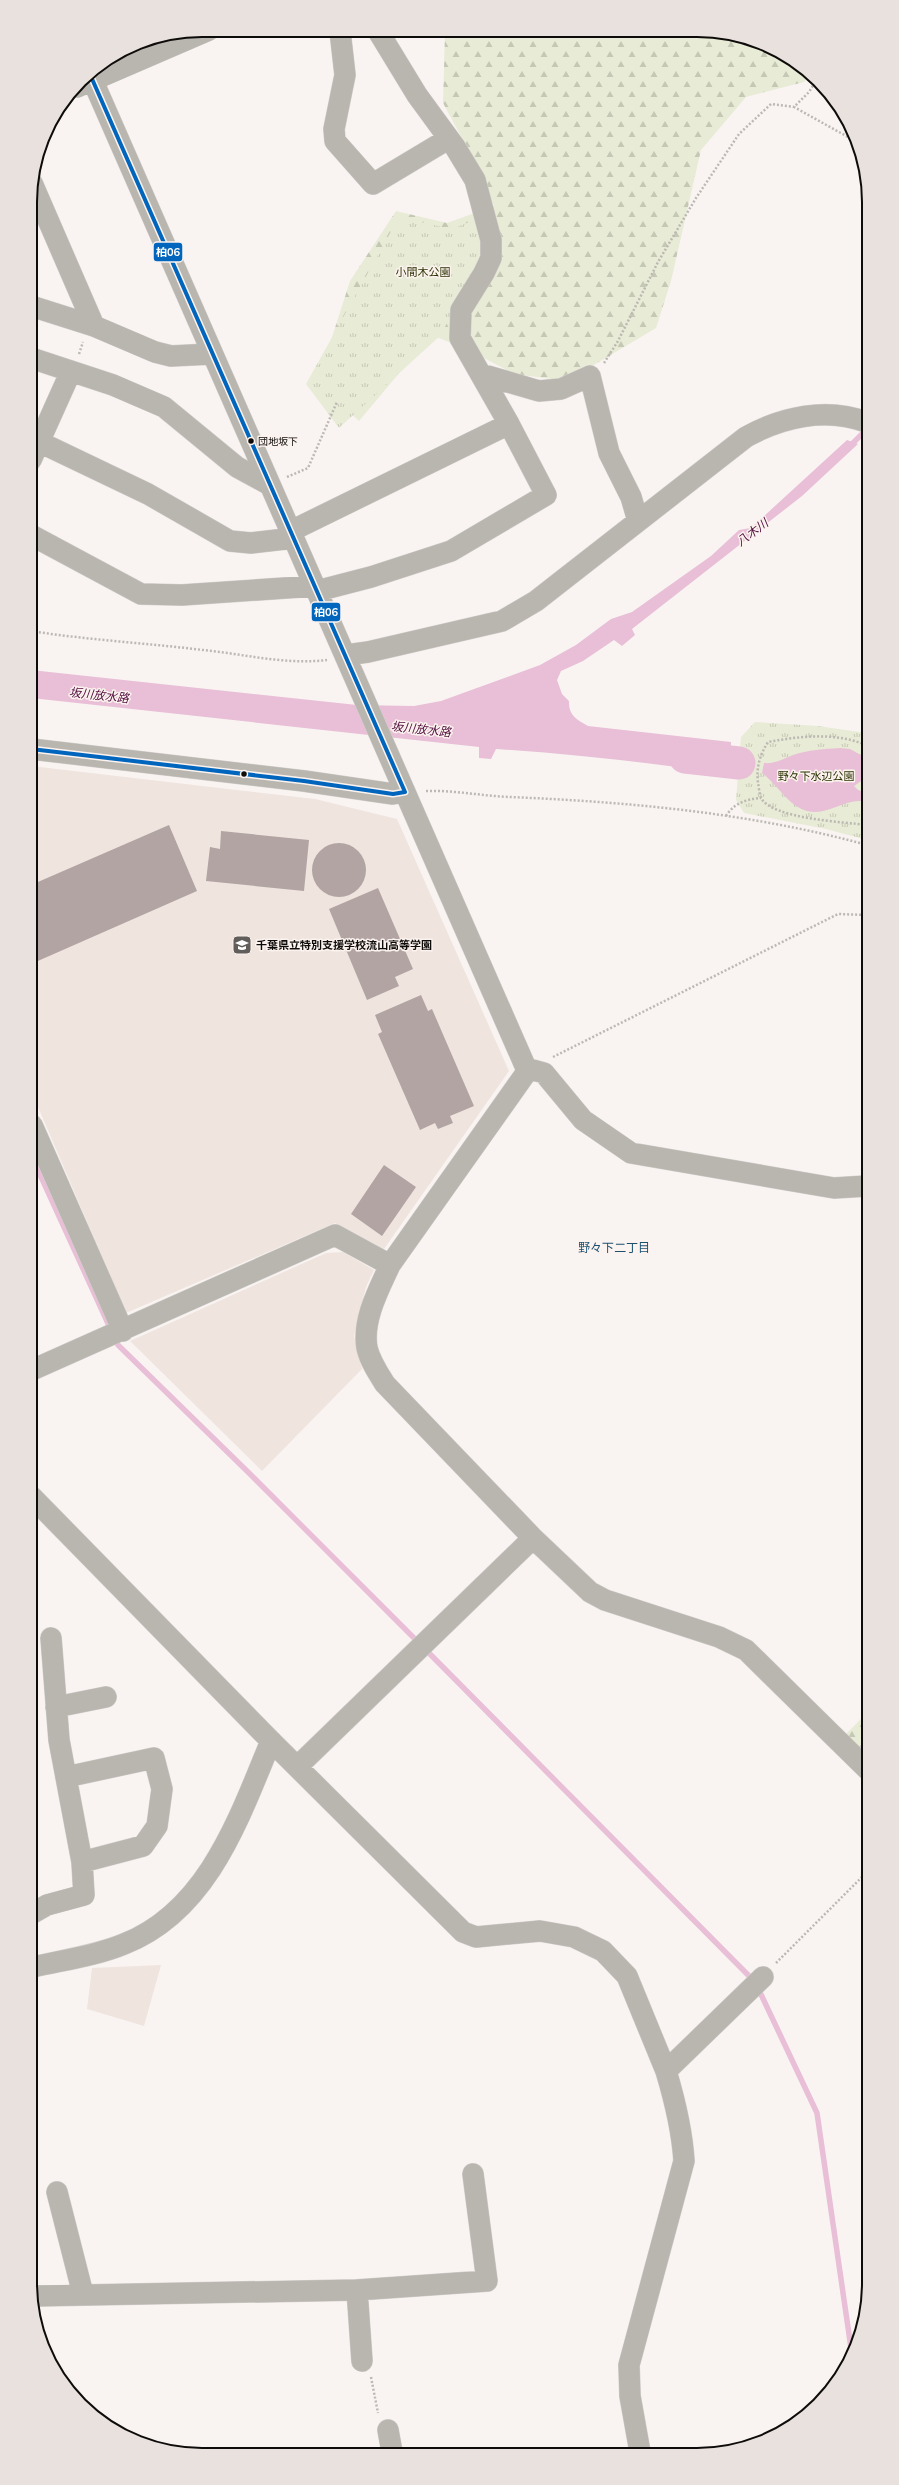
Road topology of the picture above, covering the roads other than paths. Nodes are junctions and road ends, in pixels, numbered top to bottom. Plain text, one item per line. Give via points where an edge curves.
1 (341, 37) edge
2 (382, 37) edge
3 (180, 38) edge
4 (96, 75) edge
5 (87, 83) edge
6 (448, 139) junction
7 (37, 195) edge
8 (37, 308) edge
9 (92, 326) junction
10 (212, 354) junction
11 (37, 360) edge
12 (72, 371) junction
13 (481, 374) junction
14 (862, 421) edge
15 (509, 424) junction
16 (37, 435) edge
17 (37, 440) edge
18 (270, 485) junction
19 (638, 521) junction
20 (292, 534) junction
21 (37, 538) edge
22 (316, 589) junction
23 (349, 663) junction
24 (37, 750) edge
25 (402, 785) junction
26 (532, 1069) junction
27 (37, 1136) edge
28 (862, 1186) edge
29 (390, 1265) junction
30 (123, 1331) junction
31 (37, 1368) edge
32 (37, 1502) edge
33 (533, 1538) junction
34 (51, 1638) dead end
35 (106, 1697) dead end
36 (56, 1707) junction
37 (271, 1741) junction
38 (862, 1764) edge
39 (298, 1766) junction
40 (66, 1777) junction
41 (82, 1862) junction
42 (37, 1911) edge
43 (37, 1966) edge
44 (758, 1982) road end
45 (666, 2071) junction
46 (473, 2174) dead end
47 (57, 2192) dead end
48 (357, 2290) junction
49 (83, 2294) junction
50 (37, 2296) edge
51 (362, 2361) road end
52 (388, 2430) road end
53 (391, 2448) edge
54 (639, 2448) edge

1 - 6 street via 345,74 334,129 335,141 373,184
2 - 6 street via 417,96
3 - 4 street
5 - 10 street
6 - 13 street via 472,172 491,240 491,258 488,266 459,317 460,338
7 - 9 street
8 - 9 street
9 - 10 street via 171,356
10 - 18 street
11 - 12 street
12 - 16 street
12 - 18 street via 164,407 237,466
13 - 15 street
13 - 19 street via 539,391 561,389 590,376 609,453 631,497
14 - 19 street via 810,415 766,426 746,437
15 - 20 street
15 - 22 street via 546,495 451,551 371,577
17 - 20 street via 148,494 230,541 252,543
18 - 20 street
19 - 23 street via 536,601 502,621 368,652
20 - 22 street
21 - 22 street via 142,594 182,595
22 - 23 street
23 - 25 street
24 - 25 street via 393,794
25 - 26 street
26 - 28 street via 544,1073 583,1120 632,1153 834,1188
26 - 29 street via 526,1073
27 - 30 street
29 - 30 street via 335,1235
29 - 33 street via 375,1297 368,1325 367,1348 375,1368 385,1384
30 - 31 street
32 - 37 street
33 - 38 street via 590,1592 605,1600 719,1637 746,1650
33 - 39 street
34 - 36 street
35 - 36 street
36 - 40 street
37 - 39 street
37 - 43 street via 227,1843 204,1878 174,1914 149,1932 124,1945 104,1952
39 - 45 street via 463,1932 476,1937 540,1931 574,1937 603,1951 627,1976
40 - 41 street
40 - 41 street via 154,1758 162,1789 157,1826 143,1846
41 - 42 street via 84,1895 47,1905
44 - 45 street
45 - 54 street via 677,2109 684,2160 629,2365 630,2396
46 - 48 street via 487,2281
47 - 49 street
48 - 49 street
48 - 51 street
49 - 50 street
52 - 53 street

